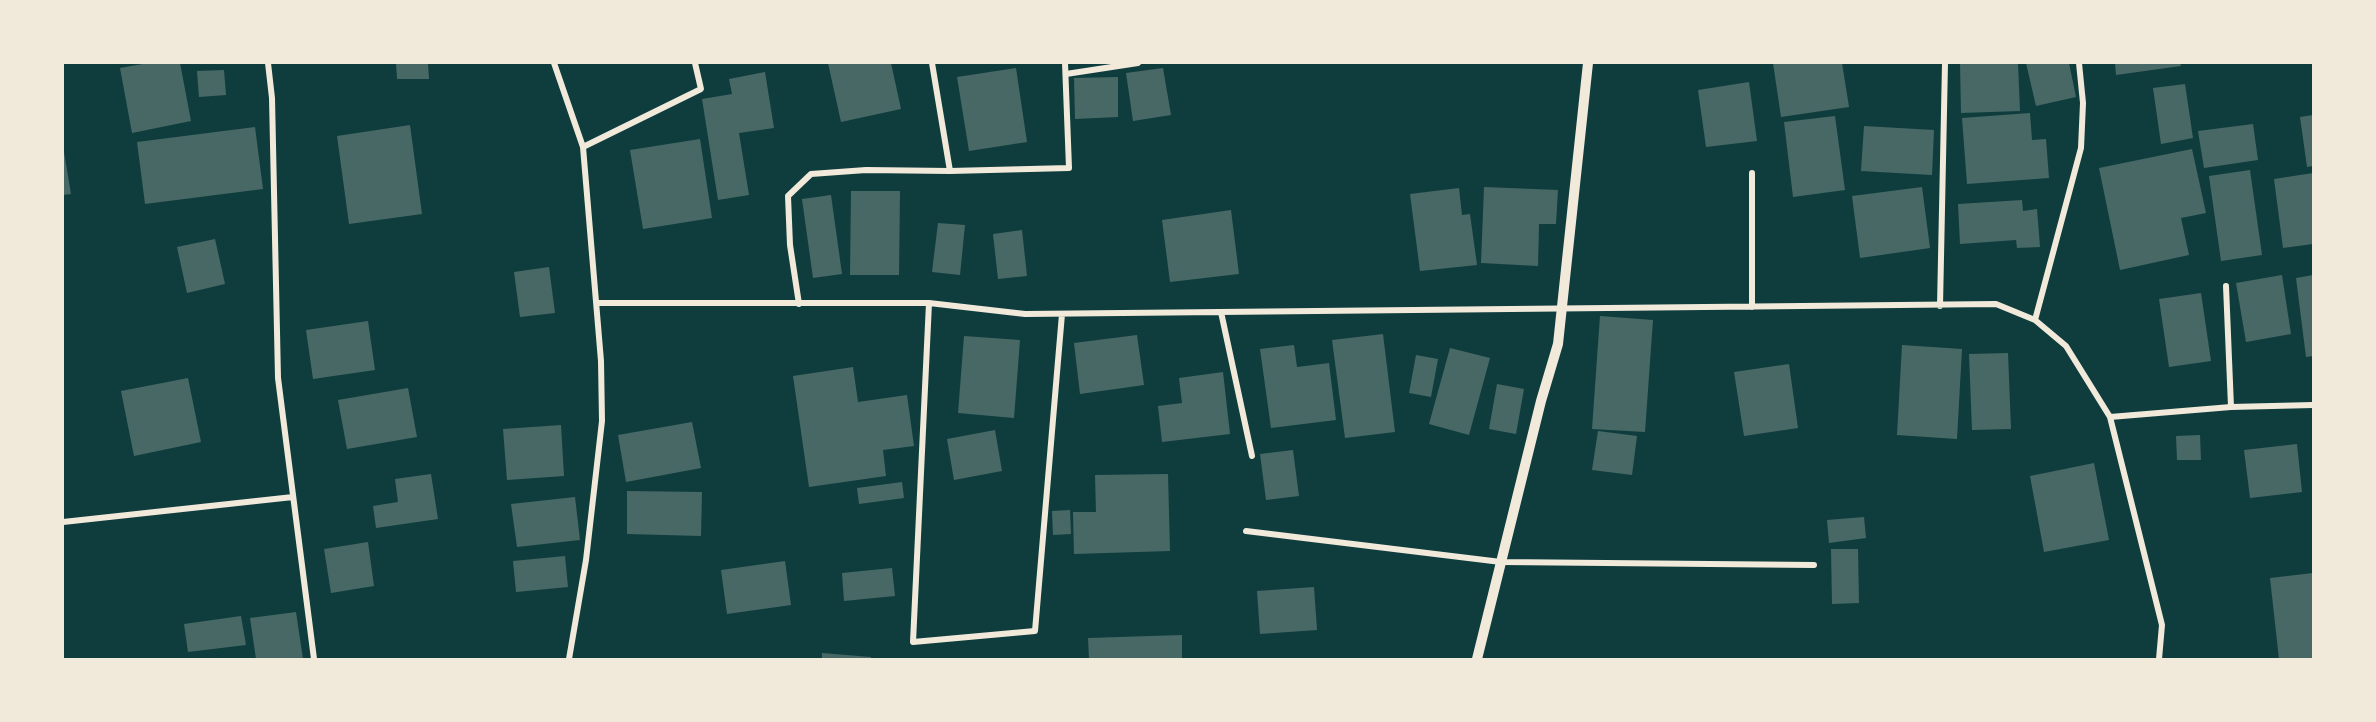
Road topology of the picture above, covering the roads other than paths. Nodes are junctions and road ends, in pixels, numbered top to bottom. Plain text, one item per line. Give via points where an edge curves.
1 (268, 63) edge
2 (554, 63) edge
3 (695, 63) edge
4 (932, 63) edge
5 (1065, 63) edge
6 (1138, 63) edge
7 (1588, 63) edge
8 (1945, 63) edge
9 (2079, 63) edge
10 (1066, 74) junction
11 (583, 147) junction
12 (950, 171) junction
13 (1752, 173) dead end
14 (2226, 286) dead end
15 (598, 303) junction
16 (929, 303) junction
17 (799, 304) junction
18 (1752, 306) junction
19 (1940, 306) junction
20 (1563, 308) junction
21 (1221, 312) junction
22 (1062, 314) junction
23 (2035, 320) junction
24 (2313, 405) edge
25 (2231, 407) junction
26 (2110, 417) junction
27 (1252, 456) dead end
28 (293, 497) junction
29 (63, 522) edge
30 (1246, 531) dead end
31 (1501, 562) junction
32 (1814, 565) dead end
33 (314, 659) edge
34 (569, 659) edge
35 (1477, 659) edge
36 (2159, 659) edge

1 - 28 street via 278,378
2 - 11 street
3 - 11 street via 701,89
4 - 12 street
5 - 10 street
6 - 10 street
7 - 20 street
8 - 19 street
9 - 23 street via 2083,103 2081,148
10 - 12 street via 1070,168
11 - 15 street
12 - 17 street via 811,174 788,196
13 - 18 street
14 - 25 street
15 - 17 street
15 - 34 street via 602,422 586,560
16 - 17 street
16 - 22 street via 1025,314
16 - 22 street via 913,642 1035,631
18 - 19 street
18 - 20 street
19 - 23 street via 1996,304
20 - 21 street
20 - 31 street via 1558,344
21 - 22 street
21 - 27 street
23 - 26 street via 2066,346
24 - 25 street
25 - 26 street
26 - 36 street via 2162,625
28 - 29 street
28 - 33 street
30 - 31 street
31 - 32 street
31 - 35 street

